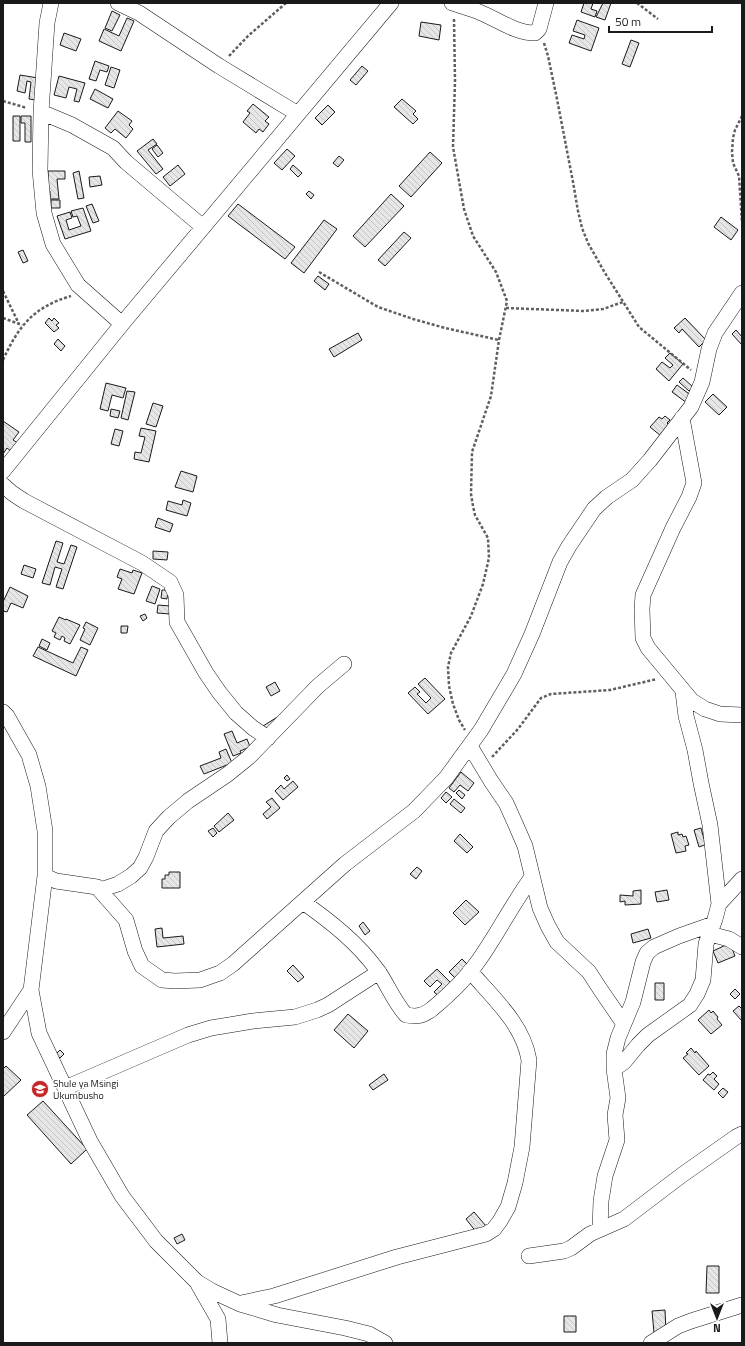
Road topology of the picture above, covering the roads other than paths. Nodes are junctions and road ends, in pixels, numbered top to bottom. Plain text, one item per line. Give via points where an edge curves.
1 (51, 3) edge
2 (118, 3) edge
3 (391, 3) edge
4 (453, 3) edge
5 (546, 3) edge
6 (41, 112) junction
7 (298, 114) junction
8 (203, 227) junction
9 (742, 293) edge
10 (122, 324) junction
11 (682, 418) junction
12 (3, 470) edge
13 (3, 485) edge
14 (344, 664) dead end
15 (683, 692) junction
16 (3, 712) edge
17 (742, 715) edge
18 (268, 738) junction
19 (471, 744) junction
20 (45, 876) junction
21 (532, 877) junction
22 (742, 879) edge
23 (100, 890) junction
24 (303, 902) junction
25 (719, 904) junction
26 (711, 929) junction
27 (742, 947) edge
28 (470, 971) junction
29 (379, 972) junction
30 (31, 990) junction
31 (624, 1024) junction
32 (3, 1032) edge
33 (614, 1068) junction
34 (65, 1088) junction
35 (742, 1134) edge
36 (600, 1229) junction
37 (529, 1256) dead end
38 (197, 1282) junction
39 (240, 1304) junction
40 (742, 1305) edge
41 (657, 1342) edge
42 (220, 1343) edge
43 (385, 1343) edge

1 - 6 street via 47,23
2 - 7 street via 139,13
3 - 7 street
4 - 5 street via 478,11 516,29 535,33 539,29
6 - 8 street via 72,125 113,148
6 - 10 street via 40,170 44,213 53,244 78,285
7 - 8 street
8 - 10 street
9 - 11 street via 715,333 700,388 691,407
10 - 12 street
11 - 15 street via 694,483 647,583 642,598 642,622 645,643
11 - 19 street via 632,480 594,509 579,530 560,562 514,674
13 - 18 street via 24,501 142,563 170,582 176,595 177,622 206,673 218,692 236,712
14 - 18 street via 318,686
15 - 17 street via 705,709 720,714
15 - 25 street via 710,825
16 - 20 street via 29,754 38,786 45,831
18 - 23 street via 228,774 169,817 156,831 140,868 118,884
19 - 21 street via 506,803 525,846
19 - 24 street via 446,778 414,811 345,864
20 - 23 street via 56,881 97,887
20 - 30 street
21 - 28 street via 479,961
21 - 31 street via 540,908 557,942 589,972
22 - 25 street
23 - 24 street via 126,920 142,966 162,980 175,981 200,980 234,964
24 - 29 street via 356,945
25 - 26 street
26 - 27 street
26 - 31 street via 668,941 647,953
26 - 33 street via 706,944 703,980 690,1005 648,1036 624,1062
28 - 29 street via 464,980 432,1009 414,1017 403,1012
28 - 39 street via 520,1031 528,1049 522,1147 516,1183 500,1221 486,1234 390,1259 274,1296
29 - 34 street via 317,1010 295,1017 211,1028 188,1035
30 - 32 street
30 - 34 street via 39,1033
31 - 33 street via 615,1047
33 - 36 street via 618,1098 615,1115 617,1140 604,1176
34 - 38 street via 90,1141 122,1196 156,1241
35 - 36 street via 682,1175 629,1216
36 - 37 street via 564,1251
38 - 39 street
38 - 42 street via 218,1319
39 - 43 street via 277,1316 369,1334
40 - 41 street via 678,1326

